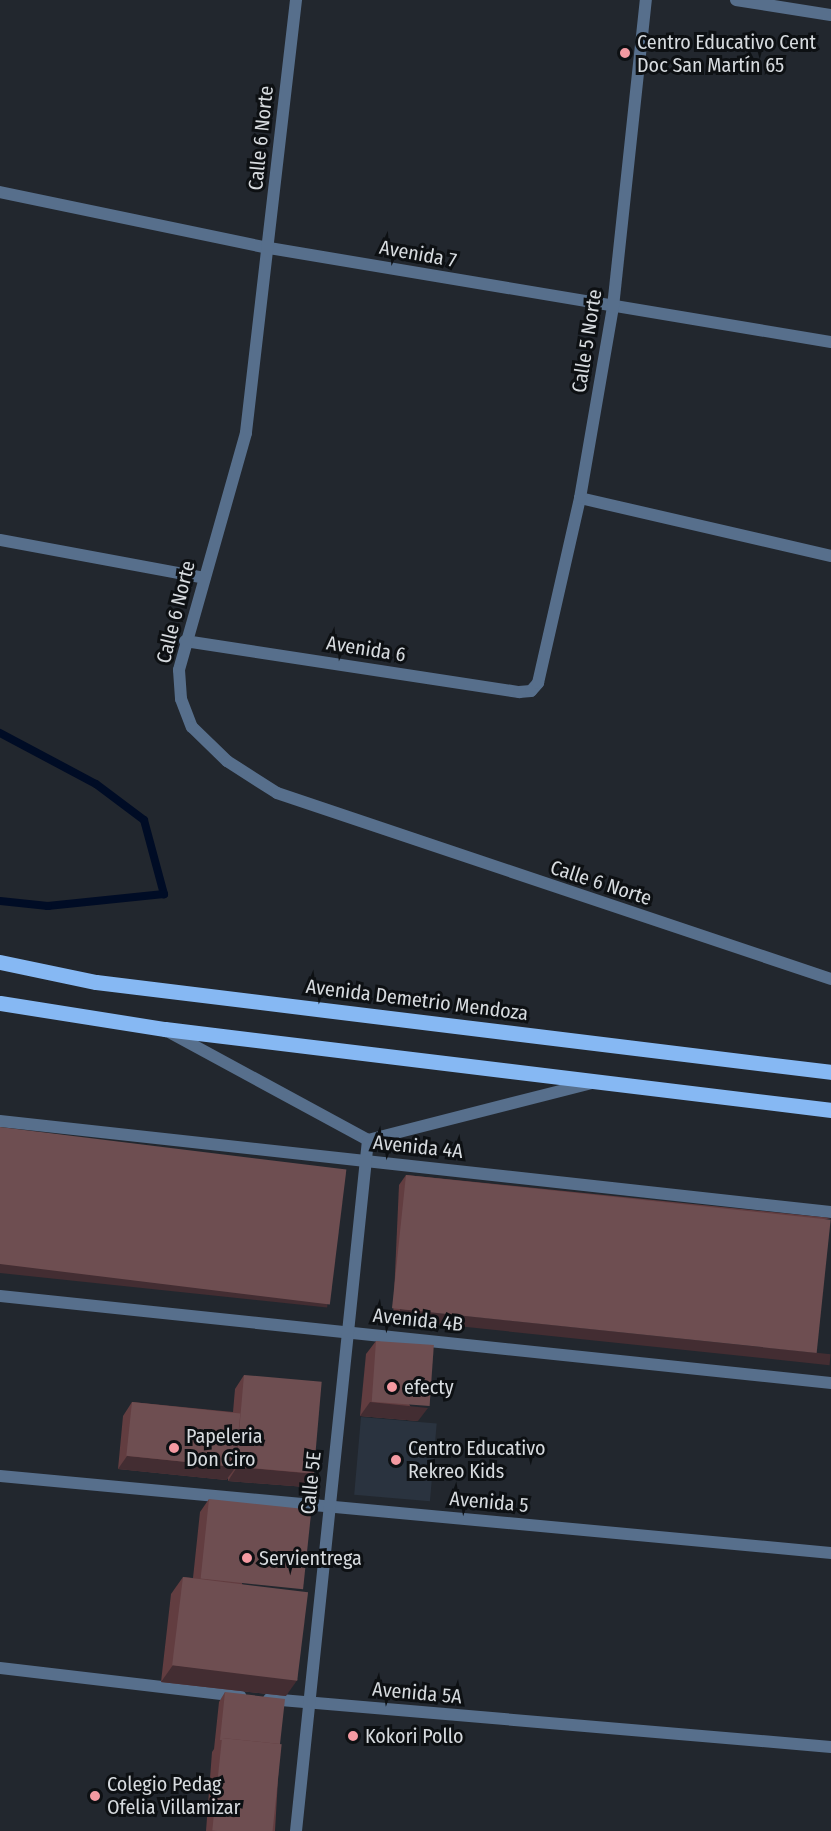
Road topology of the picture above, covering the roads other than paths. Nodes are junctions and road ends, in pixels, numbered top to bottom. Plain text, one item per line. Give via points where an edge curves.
1 (296, 0) edge
2 (646, 0) edge
3 (736, 0) edge
4 (831, 15) edge
5 (0, 192) edge
6 (269, 248) junction
7 (613, 308) junction
8 (831, 342) edge
9 (580, 498) junction
10 (0, 540) edge
11 (831, 556) edge
12 (205, 578) junction
13 (185, 641) junction
14 (538, 683) joint
15 (0, 962) edge
16 (831, 979) edge
17 (0, 1003) edge
18 (165, 1029) junction
19 (831, 1072) edge
20 (601, 1080) junction
21 (831, 1110) edge
22 (0, 1121) edge
23 (368, 1140) junction
24 (363, 1161) junction
25 (831, 1212) edge
26 (0, 1296) edge
27 (346, 1332) junction
28 (831, 1383) edge
29 (0, 1476) edge
30 (329, 1506) junction
31 (831, 1553) edge
32 (0, 1668) edge
33 (309, 1704) junction
34 (831, 1747) edge
35 (296, 1831) edge

1 - 6 street, Calle 6 Norte
2 - 7 street, Calle 5 Norte
3 - 4 street
5 - 6 street, Avenida 7
6 - 7 street, Avenida 7
6 - 12 street, Calle 6 Norte via 246,433
7 - 8 street, Avenida 7
7 - 9 street, Calle 5 Norte
9 - 11 street
9 - 14 street, Calle 5 Norte
10 - 12 street
12 - 13 street, Calle 6 Norte
13 - 14 street, Avenida 6 via 519,692 531,691
13 - 16 street, Calle 6 Norte via 179,670 181,699 192,727 227,761 277,793
15 - 19 main road, Avenida Demetrio Mendoza via 96,982
17 - 18 main road
18 - 20 main road
18 - 23 street
20 - 21 main road
20 - 23 street
22 - 24 street, Avenida 4A
23 - 24 street, Calle 5E
24 - 25 street, Avenida 4A
24 - 27 street, Calle 5E
26 - 27 street, Avenida 4B
27 - 28 street, Avenida 4B
27 - 30 street, Calle 5E
29 - 30 street, Avenida 5
30 - 31 street, Avenida 5
30 - 33 street, Calle 5E
32 - 33 street, Avenida 5A
33 - 34 street, Avenida 5A
33 - 35 street, Calle 5E

